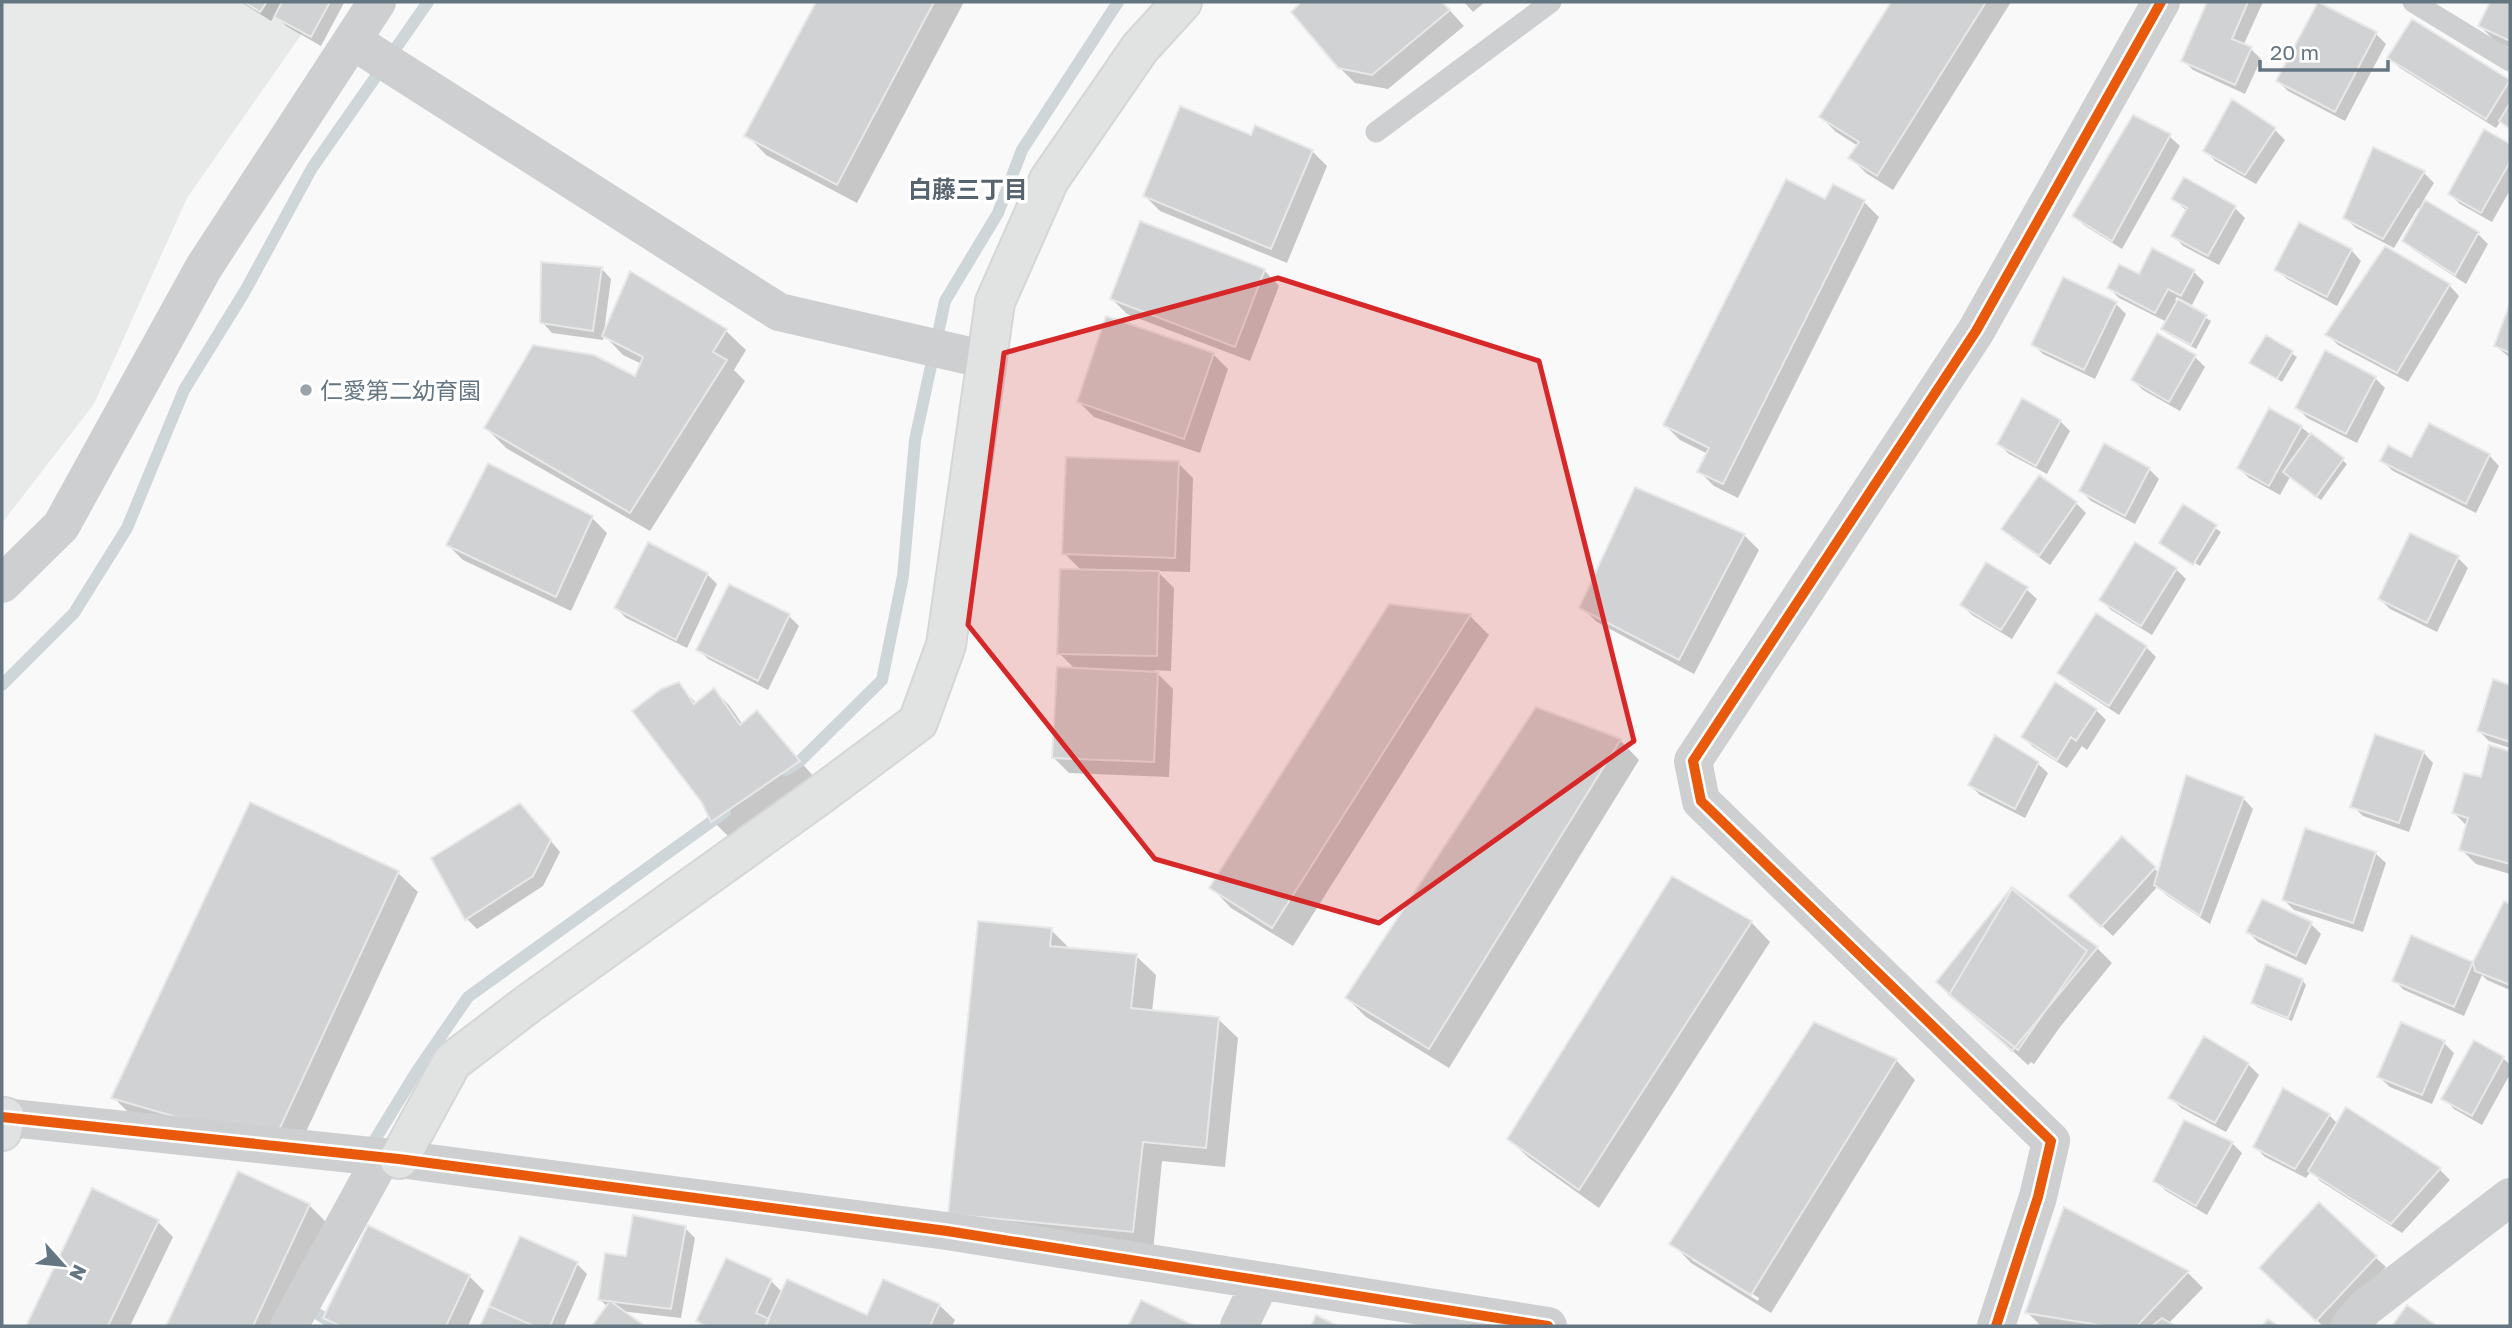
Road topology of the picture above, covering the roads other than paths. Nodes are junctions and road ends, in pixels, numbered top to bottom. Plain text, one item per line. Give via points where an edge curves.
1 (377, 2) edge
2 (1182, 2) edge
3 (1550, 2) edge
4 (2161, 2) edge
5 (2413, 2) edge
6 (353, 41) junction
7 (2510, 61) edge
8 (1376, 132) dead end
9 (987, 360) junction
10 (2, 584) edge
11 (3, 1122) edge
12 (390, 1158) junction
13 (2510, 1197) edge
14 (1261, 1281) junction
15 (289, 1326) edge
16 (1239, 1326) edge
17 (1548, 1326) edge
18 (1996, 1326) edge
19 (2350, 1326) edge

1 - 6 street
2 - 9 street via 1140,48 1049,180 995,302
3 - 8 lane
4 - 18 street via 1976,331 1693,761 1702,801 2050,1141 2038,1197
5 - 7 lane
6 - 9 street via 779,312
6 - 10 street via 204,267 61,526
9 - 12 street via 946,645 918,722 452,1062
11 - 12 street
12 - 14 street via 947,1231
12 - 15 street
13 - 19 street via 2365,1308
14 - 16 street
14 - 17 street

